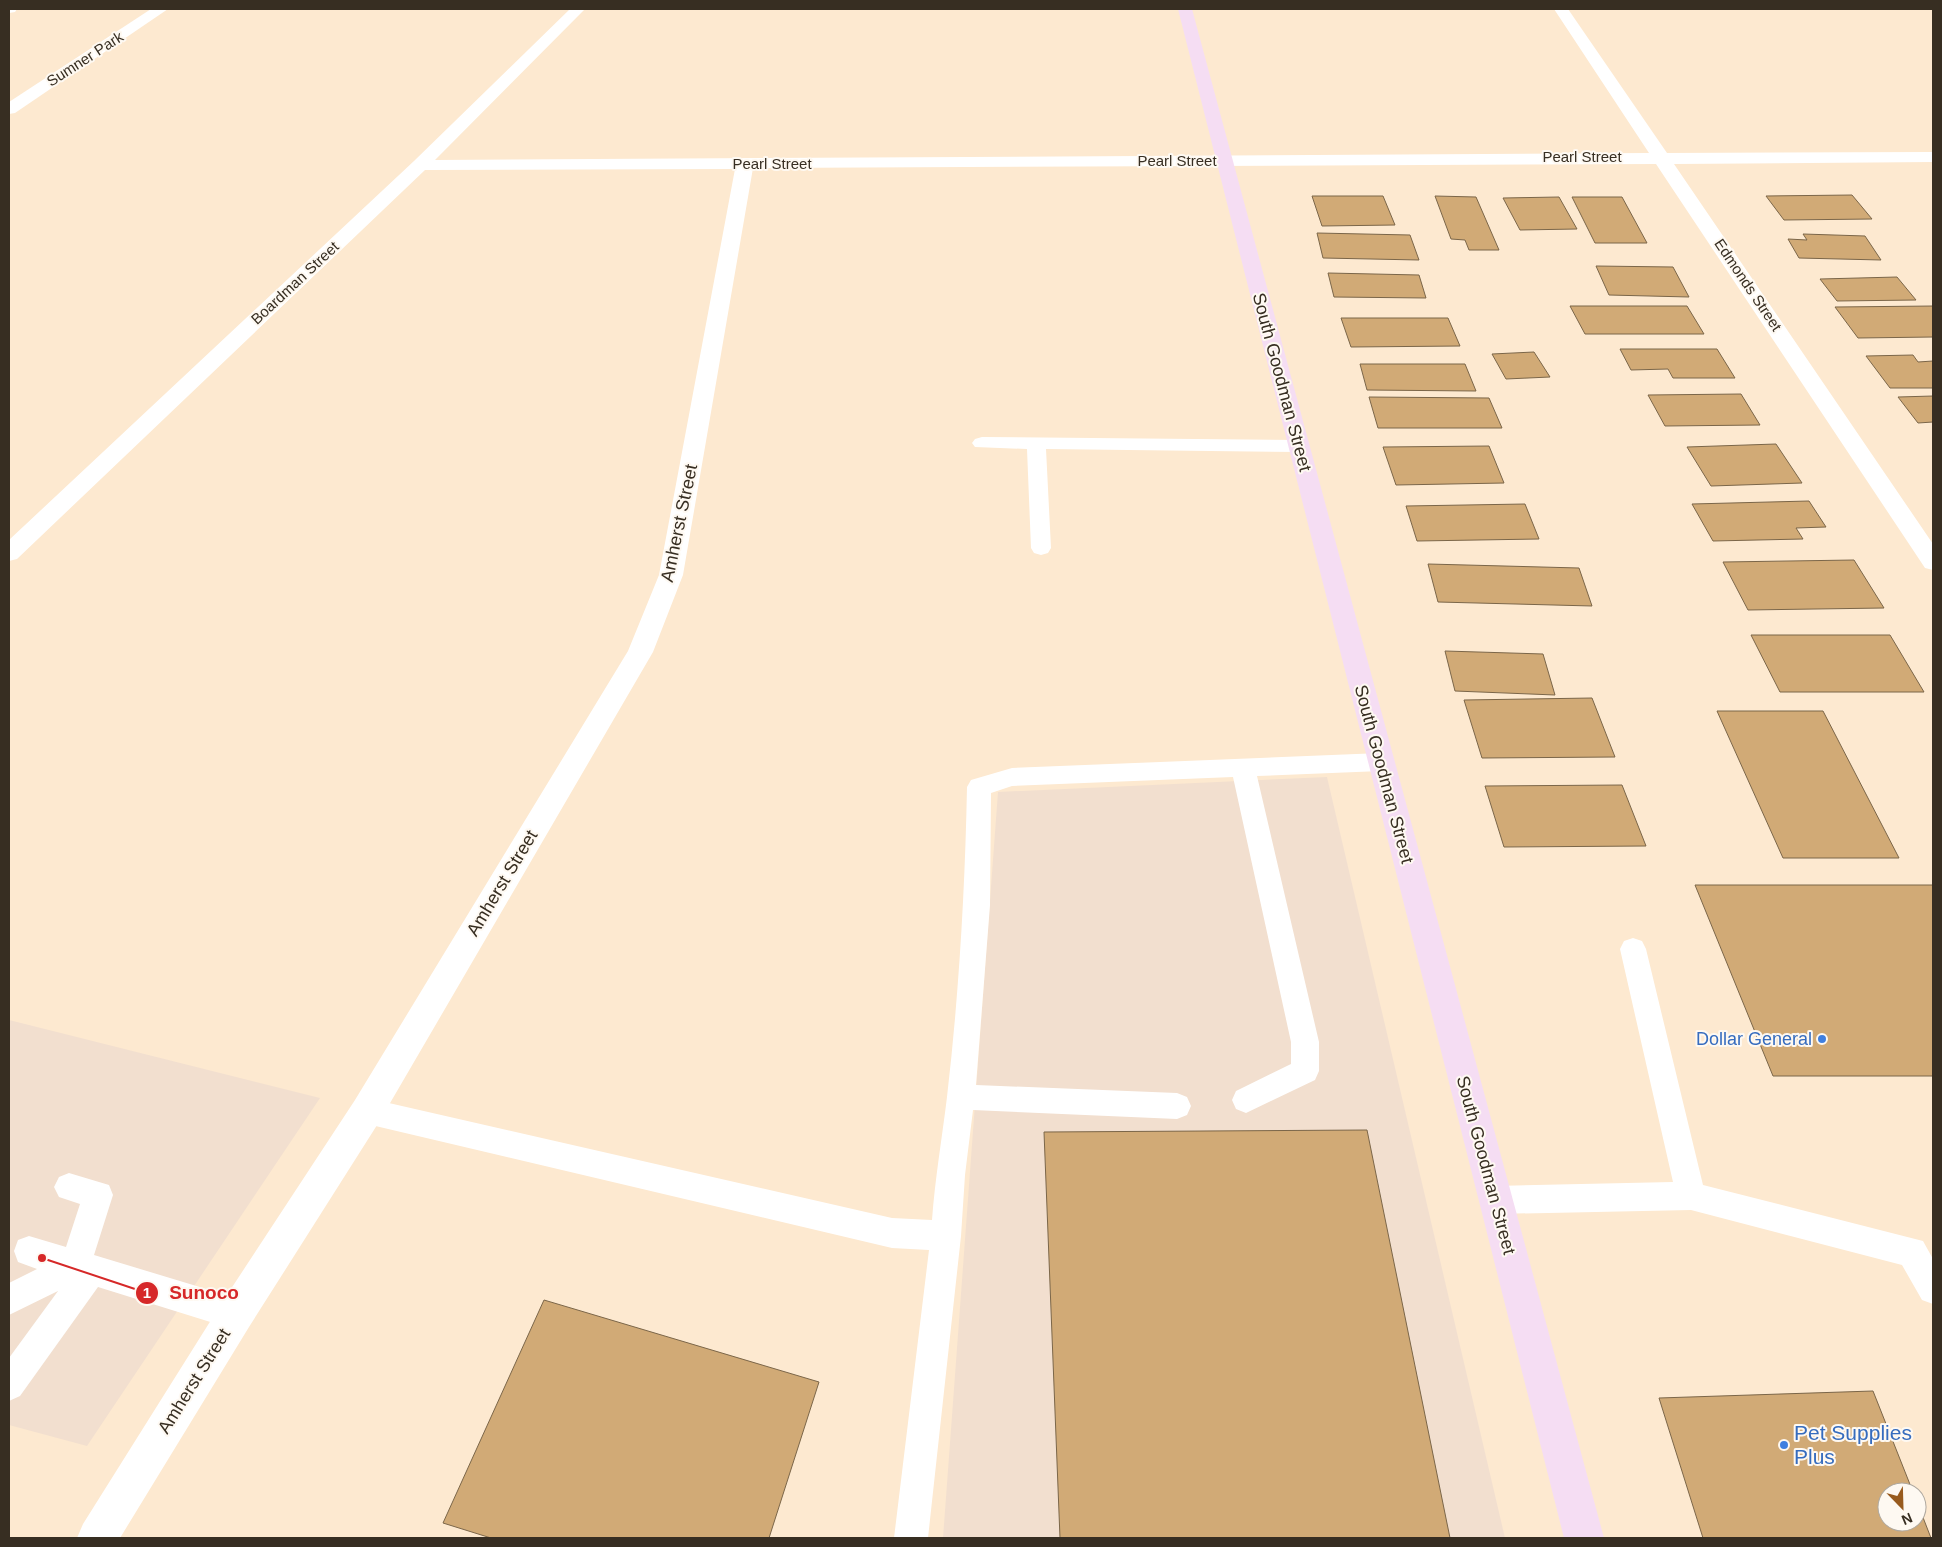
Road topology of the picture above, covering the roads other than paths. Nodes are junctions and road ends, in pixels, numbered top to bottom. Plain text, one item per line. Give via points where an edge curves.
1 (161, 9) edge
2 (578, 9) edge
3 (1185, 9) edge
4 (1561, 9) edge
5 (9, 109) edge
6 (1662, 157) junction
7 (1933, 157) edge
8 (1226, 161) junction
9 (745, 164) junction
10 (420, 166) junction
11 (982, 443) dead end
12 (1036, 444) junction
13 (1298, 446) junction
14 (1041, 548) dead end
15 (9, 553) edge
16 (1933, 562) edge
17 (1381, 762) junction
18 (1243, 768) junction
19 (1634, 949) dead end
20 (961, 1097) junction
21 (1246, 1100) dead end
22 (1177, 1106) dead end
23 (366, 1111) junction
24 (69, 1187) dead end
25 (1691, 1196) junction
26 (1495, 1200) junction
27 (946, 1236) junction
28 (28, 1251) dead end
29 (84, 1267) junction
30 (1933, 1290) edge
31 (9, 1300) edge
32 (236, 1314) junction
33 (9, 1385) edge
34 (97, 1538) edge
35 (911, 1538) edge
36 (1584, 1538) edge

1 - 5 street, Sumner Park
2 - 10 street, Boardman Street
3 - 8 main road, South Goodman Street
4 - 6 street, Edmonds Street
6 - 7 street, Pearl Street
6 - 8 street, Pearl Street
6 - 16 street, Edmonds Street
8 - 9 street, Pearl Street
8 - 13 main road, South Goodman Street
9 - 10 street, Pearl Street
9 - 23 street, Amherst Street via 671,575 664,593 640,652
10 - 15 street, Boardman Street
11 - 12 lane
12 - 13 lane
12 - 14 lane
13 - 17 main road, South Goodman Street
17 - 18 lane
17 - 26 main road, South Goodman Street
18 - 20 lane via 1012,777 979,787 977,905
18 - 21 lane via 1305,1042 1305,1071
19 - 25 lane
20 - 22 lane
20 - 27 lane via 950,1175
23 - 27 lane via 892,1233
23 - 32 street, Amherst Street
24 - 29 lane via 98,1195
25 - 26 lane
25 - 30 lane via 1912,1252
26 - 36 main road, South Goodman Street
27 - 35 lane
28 - 29 lane
29 - 31 lane
29 - 32 lane
29 - 33 lane
32 - 34 street, Amherst Street

